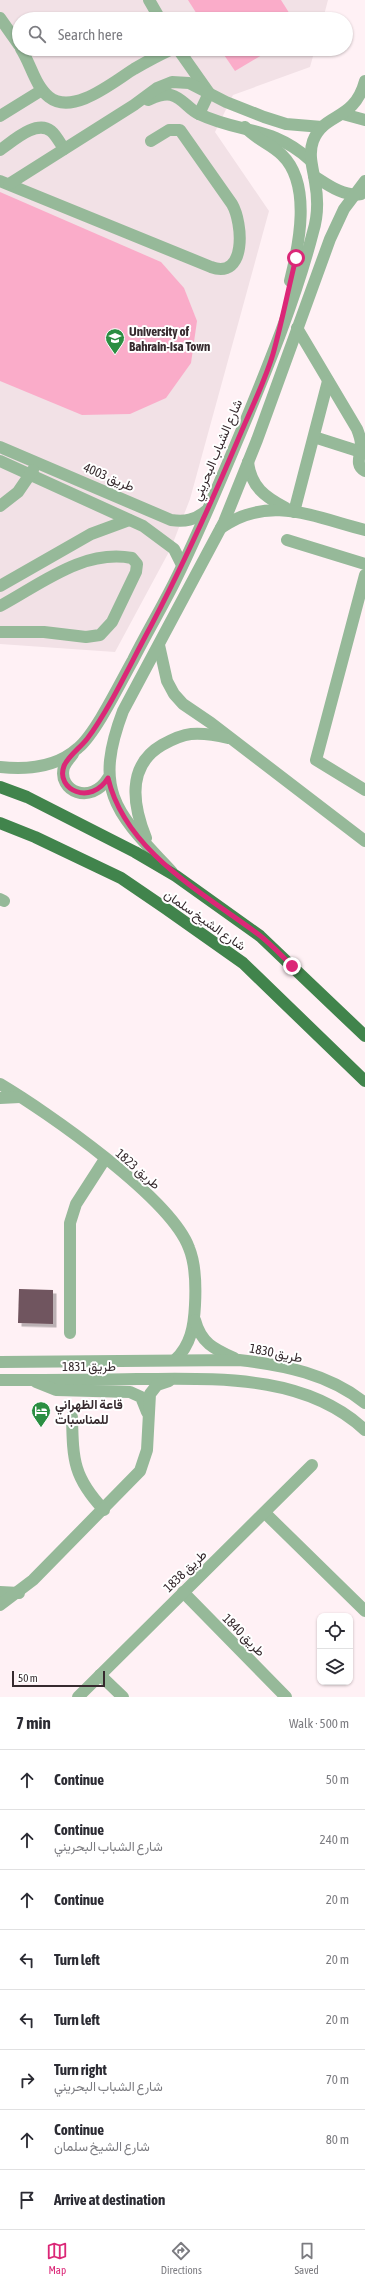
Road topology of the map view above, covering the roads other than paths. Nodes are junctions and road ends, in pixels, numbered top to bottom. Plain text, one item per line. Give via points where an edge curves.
1 (149, 0) edge
2 (156, 12) edge
3 (0, 18) edge
4 (12, 35) edge
5 (25, 56) edge
6 (160, 56) edge
7 (183, 56) edge
8 (365, 81) edge
9 (182, 82) junction
10 (42, 90) junction
11 (209, 93) junction
12 (134, 105) junction
13 (241, 108) junction
14 (198, 113) junction
15 (343, 114) junction
16 (0, 116) edge
17 (365, 120) edge
18 (240, 126) junction
19 (322, 127) junction
20 (151, 141) dead end
21 (64, 149) junction
22 (0, 150) edge
23 (310, 160) junction
24 (314, 176) junction
25 (365, 181) edge
26 (4, 183) edge
27 (360, 194) edge
28 (298, 328) junction
29 (272, 355) junction
30 (328, 381) junction
31 (314, 437) junction
32 (0, 447) edge
33 (361, 452) junction
34 (0, 462) edge
35 (38, 462) junction
36 (248, 462) junction
37 (365, 471) edge
38 (30, 475) junction
39 (0, 506) edge
40 (151, 510) junction
41 (206, 511) junction
42 (294, 512) junction
43 (129, 520) junction
44 (143, 526) junction
45 (220, 529) junction
46 (365, 530) edge
47 (82, 539) junction
48 (287, 540) dead end
49 (365, 564) edge
50 (182, 565) junction
51 (365, 575) edge
52 (0, 576) edge
53 (0, 586) edge
54 (0, 606) edge
55 (0, 632) edge
56 (159, 645) junction
57 (231, 738) junction
58 (77, 750) junction
59 (0, 767) edge
60 (108, 778) junction
61 (0, 787) edge
62 (365, 790) edge
63 (0, 823) edge
64 (365, 841) edge
65 (149, 847) junction
66 (176, 876) junction
67 (365, 1036) edge
68 (365, 1082) edge
69 (0, 1084) edge
70 (21, 1097) junction
71 (0, 1098) edge
72 (105, 1159) junction
73 (194, 1317) junction
74 (70, 1333) dead end
75 (175, 1360) junction
76 (239, 1360) junction
77 (0, 1362) edge
78 (178, 1378) junction
79 (0, 1380) edge
80 (33, 1380) junction
81 (365, 1403) edge
82 (72, 1417) dead end
83 (148, 1429) junction
84 (365, 1430) edge
85 (312, 1465) dead end
86 (104, 1510) junction
87 (265, 1512) junction
88 (0, 1592) edge
89 (183, 1592) junction
90 (19, 1593) junction
91 (0, 1605) edge
92 (365, 1612) edge
93 (100, 1675) junction
94 (78, 1697) edge
95 (123, 1697) edge
96 (286, 1697) edge

1 - 2 street
3 - 4 street
5 - 10 street
6 - 10 street via 82,100 62,103 54,101
7 - 11 street
8 - 15 street, شارع الشباب البحريني via 357,102
9 - 11 street
9 - 12 street via 160,86
9 - 14 street via 191,93
10 - 16 street
11 - 13 street
11 - 14 street
12 - 14 street via 163,94 171,94
12 - 21 street
13 - 18 street
13 - 19 street via 286,124
14 - 18 street
15 - 17 street
15 - 19 street, شارع الشباب البحريني
18 - 23 street via 278,137 296,147
18 - 29 street via 285,158 295,174 298,185 298,243
19 - 23 street, شارع الشباب البحريني via 313,140
20 - 26 street via 169,130 180,130 232,204 237,213 241,233 238,251 229,267 210,267
21 - 22 street via 52,131 42,127 31,130
21 - 26 street
23 - 24 street, شارع الشباب البحريني
24 - 27 street via 332,188
24 - 29 street, شارع الشباب البحريني via 317,200 314,229
25 - 27 street
27 - 28 street via 344,209 330,239
28 - 30 street
28 - 36 street
29 - 41 street, شارع الشباب البحريني
30 - 31 street
30 - 33 street via 357,429 361,440
31 - 33 street
31 - 42 street
32 - 35 street, طريق 4003
33 - 37 street via 359,466
34 - 38 street
35 - 38 street
35 - 40 street, طريق 4003
36 - 42 street via 251,478 260,492 266,498
36 - 45 street
38 - 39 street via 18,492
38 - 43 street
40 - 41 street, طريق 4003 via 179,521 194,519
40 - 44 street
41 - 50 street, شارع الشباب البحريني
42 - 45 street via 273,508 262,510 240,516
42 - 46 street
43 - 44 street
43 - 47 street
44 - 50 street via 174,549
45 - 56 street
47 - 52 street via 60,544
47 - 53 street
48 - 49 street
50 - 58 street, شارع الشباب البحريني via 123,678 87,740
51 - 62 street via 316,760
54 - 55 street via 84,561 123,556 132,558 137,564 136,572 112,622 100,635 86,637 44,632
56 - 57 street via 167,682 174,694 183,704
56 - 60 street via 123,711 114,735
57 - 64 street
57 - 65 street via 189,734 157,748 144,761 135,790 135,807
58 - 59 street, شارع الشباب البحريني via 38,767
58 - 60 street via 65,766 63,775 74,791 84,794 94,792 103,787
60 - 65 street via 119,809
61 - 66 main road, شارع الشيخ سلمان via 34,800
63 - 68 main road, شارع الشيخ سلمان via 35,836 121,878 243,963
65 - 66 street
66 - 67 main road, شارع الشيخ سلمان via 260,936
69 - 70 street, طريق 1823
70 - 71 street
70 - 72 street, طريق 1823
72 - 73 street, طريق 1823 via 168,1214 183,1235 192,1258 196,1289
72 - 74 street via 76,1204 70,1223
73 - 75 street, طريق 1823 via 190,1339
73 - 76 street, طريق 1823 via 198,1331 206,1343
75 - 76 street, طريق 1830
75 - 77 street, طريق 1831
76 - 81 street, طريق 1830 via 299,1370 329,1381
78 - 80 street, طريق 1831
78 - 83 street via 161,1383 152,1390 149,1398
78 - 84 street via 243,1381 291,1390 339,1411
79 - 80 street, طريق 1831
80 - 83 street via 56,1390 130,1392 138,1395 146,1407
82 - 86 street via 73,1453 78,1473 88,1492
83 - 86 street via 144,1466
85 - 87 street, طريق 1838
86 - 90 street
87 - 89 street, طريق 1838
87 - 92 street
88 - 90 street
89 - 93 street, طريق 1838
89 - 96 street, طريق 1840
90 - 91 street
93 - 94 street, طريق 1838
93 - 95 street

